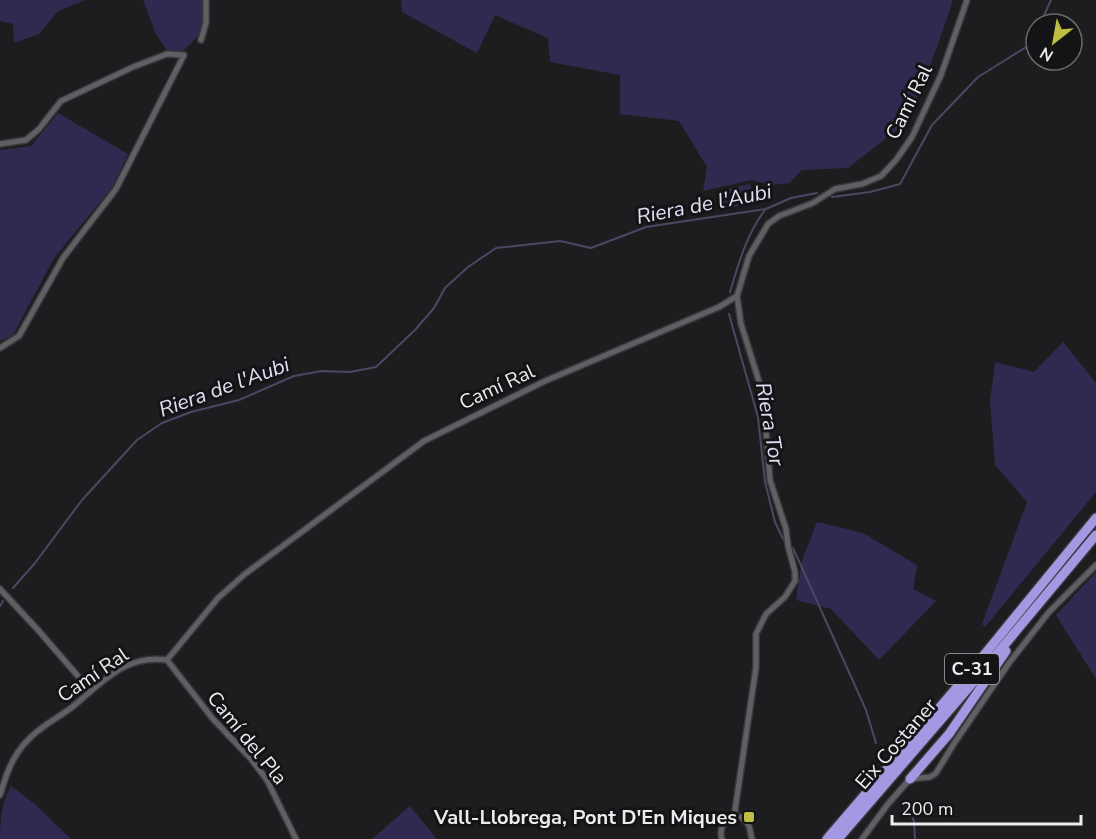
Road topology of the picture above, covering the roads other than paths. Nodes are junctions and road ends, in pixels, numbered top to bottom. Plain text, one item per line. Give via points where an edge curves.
1 (206, 0) edge
2 (967, 0) edge
3 (201, 40) dead end
4 (0, 144) edge
5 (737, 296) junction
6 (0, 348) edge
7 (1096, 518) edge
8 (1096, 535) edge
9 (1096, 565) edge
10 (1051, 588) junction
11 (0, 589) edge
12 (167, 660) junction
13 (90, 690) junction
14 (922, 766) junction
15 (930, 777) junction
16 (910, 779) junction
17 (0, 795) edge
18 (734, 817) junction
19 (750, 837) edge
20 (296, 839) edge
21 (721, 839) edge
22 (825, 839) edge
23 (838, 839) edge
24 (862, 839) edge

1 - 3 street
2 - 5 street, Camí Ral via 941,75 912,137 896,160 880,176 835,189 768,224 749,256
4 - 6 street via 26,140 61,101 133,67 168,54 184,55 116,189 63,258 19,336
5 - 12 street, Camí Ral via 545,381 424,441 245,574 218,598
5 - 18 street via 741,324 763,394 770,480 786,530 795,581 785,597 766,614 756,633 756,667
7 - 22 highway, C-31 via 971,671
8 - 10 highway, Eix Costaner / C-31
9 - 15 street via 1038,625
10 - 14 highway via 1046,601 1007,649 950,734
10 - 23 highway, Eix Costaner / C-31
11 - 13 street
12 - 13 street, Camí Ral via 139,660
12 - 20 street, Camí del Pla via 267,780
13 - 17 street, Camí Ral via 27,741 11,763
14 - 15 street
14 - 16 highway
15 - 16 street
16 - 24 street
18 - 19 street via 745,821
18 - 21 street via 723,823

